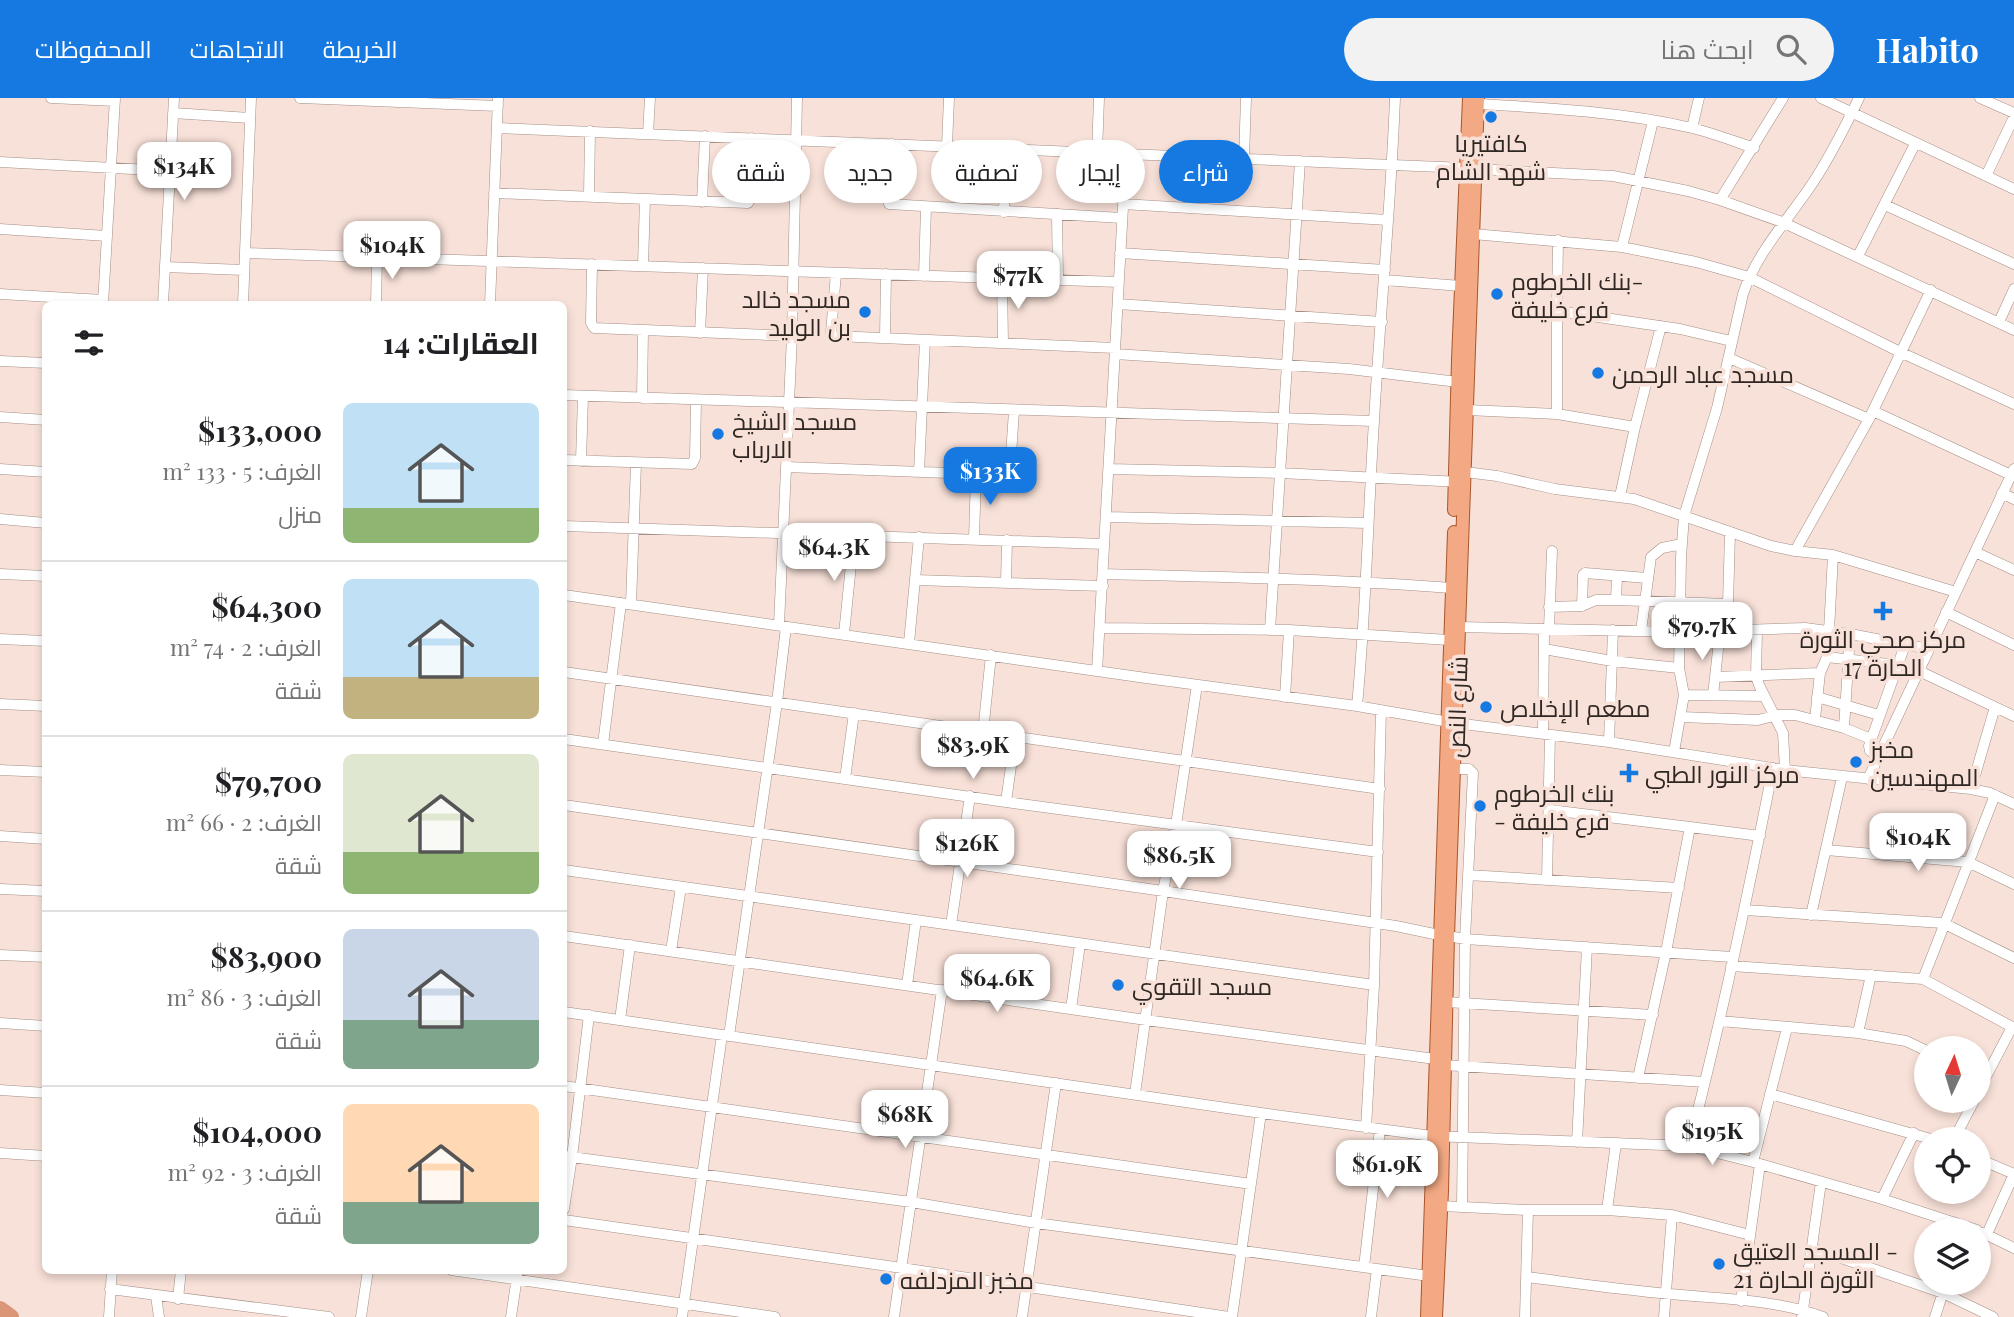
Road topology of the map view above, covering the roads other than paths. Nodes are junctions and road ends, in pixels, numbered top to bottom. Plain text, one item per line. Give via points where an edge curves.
1 (51, 98) edge
2 (174, 98) edge
3 (250, 98) edge
4 (300, 98) edge
5 (650, 98) edge
6 (797, 98) edge
7 (949, 98) edge
8 (1099, 98) edge
9 (1246, 98) edge
10 (1395, 98) edge
11 (1699, 98) edge
12 (1783, 98) edge
13 (1821, 98) edge
14 (1859, 98) edge
15 (1980, 98) edge
16 (115, 99) edge
17 (419, 100) edge
18 (1475, 100) edge
19 (498, 102) edge
20 (1560, 103) edge
21 (1852, 112) junction
22 (173, 113) junction
23 (2014, 115) edge
24 (250, 118) junction
25 (1653, 121) junction
26 (497, 128) junction
27 (1692, 128) junction
28 (590, 131) junction
29 (648, 134) junction
30 (705, 136) junction
31 (752, 138) junction
32 (797, 140) joint
33 (947, 140) edge
34 (1097, 140) edge
35 (1245, 140) edge
36 (1915, 144) junction
37 (1754, 148) junction
38 (1253, 159) edge
39 (1300, 161) junction
40 (0, 162) edge
41 (1392, 165) junction
42 (111, 168) junction
43 (1471, 168) junction
44 (170, 171) junction
45 (1986, 176) junction
46 (1637, 180) junction
47 (2014, 189) edge
48 (494, 193) junction
49 (589, 196) junction
50 (645, 198) junction
51 (1720, 200) junction
52 (702, 202) junction
53 (795, 203) edge
54 (887, 203) edge
55 (1004, 203) edge
56 (1123, 204) joint
57 (1885, 205) junction
58 (926, 207) junction
59 (1004, 212) junction
60 (1297, 214) junction
61 (1057, 215) junction
62 (1122, 218) junction
63 (1388, 220) junction
64 (1783, 222) junction
65 (0, 229) edge
66 (1472, 234) junction
67 (107, 236) junction
68 (1558, 240) junction
69 (1622, 247) junction
70 (245, 253) junction
71 (1120, 253) junction
72 (1858, 256) junction
73 (377, 257) junction
74 (492, 261) junction
75 (592, 264) junction
76 (1294, 264) junction
77 (2014, 264) edge
78 (643, 266) junction
79 (165, 267) junction
80 (703, 268) junction
81 (244, 270) junction
82 (793, 271) junction
83 (836, 273) junction
84 (886, 274) junction
85 (1385, 275) junction
86 (924, 276) junction
87 (1749, 277) junction
88 (1002, 278) junction
89 (1058, 280) junction
90 (1119, 282) junction
91 (1461, 286) junction
92 (2014, 289) edge
93 (1931, 290) junction
94 (0, 294) edge
95 (90, 301) edge
96 (103, 301) edge
97 (163, 301) edge
98 (243, 301) edge
99 (376, 301) edge
100 (490, 301) edge
101 (1118, 304) junction
102 (1557, 311) junction
103 (1291, 316) junction
104 (1382, 322) junction
105 (1998, 322) junction
106 (1661, 326) junction
107 (643, 330) junction
108 (2014, 330) edge
109 (700, 333) junction
110 (792, 336) junction
111 (885, 338) junction
112 (925, 340) junction
113 (1731, 341) junction
114 (1003, 343) junction
115 (1115, 351) junction
116 (1902, 353) junction
117 (1729, 358) junction
118 (1463, 360) junction
119 (0, 361) edge
120 (42, 363) edge
121 (1287, 365) junction
122 (1378, 372) junction
123 (1458, 382) junction
124 (567, 395) edge
125 (583, 396) junction
126 (642, 398) junction
127 (696, 400) junction
128 (789, 401) junction
129 (2014, 404) edge
130 (922, 406) junction
131 (1467, 410) junction
132 (1014, 411) junction
133 (1112, 414) junction
134 (1557, 414) junction
135 (1871, 415) junction
136 (0, 417) edge
137 (1284, 418) junction
138 (42, 420) edge
139 (1374, 421) junction
140 (1635, 427) junction
141 (567, 460) edge
142 (581, 461) junction
143 (636, 463) junction
144 (786, 467) junction
145 (0, 469) edge
146 (1109, 469) junction
147 (42, 472) edge
148 (919, 472) junction
149 (2012, 472) edge
150 (1280, 473) junction
151 (976, 474) junction
152 (1371, 478) junction
153 (1461, 479) junction
154 (2002, 493) junction
155 (1620, 496) junction
156 (2014, 499) edge
157 (1684, 516) junction
158 (1106, 517) junction
159 (0, 519) edge
160 (1276, 521) junction
161 (42, 523) edge
162 (1368, 523) junction
163 (567, 526) edge
164 (634, 528) junction
165 (783, 533) junction
166 (1730, 534) junction
167 (855, 535) junction
168 (919, 537) junction
169 (974, 539) junction
170 (1007, 540) junction
171 (1104, 544) junction
172 (1682, 544) junction
173 (1552, 551) dead end
174 (1795, 551) junction
175 (1975, 552) junction
176 (1833, 555) junction
177 (2014, 570) edge
178 (0, 574) edge
179 (1103, 575) junction
180 (42, 576) edge
181 (1617, 576) junction
182 (1273, 578) junction
183 (1647, 578) junction
184 (915, 580) junction
185 (1367, 582) junction
186 (1006, 583) junction
187 (1103, 586) junction
188 (1451, 588) junction
189 (1956, 592) junction
190 (567, 595) edge
191 (1616, 600) junction
192 (1644, 600) junction
193 (1681, 602) junction
194 (626, 604) junction
195 (1728, 604) junction
196 (1582, 606) junction
197 (1549, 607) junction
198 (1946, 612) junction
199 (783, 626) junction
200 (1460, 627) junction
201 (1100, 628) junction
202 (1546, 629) junction
203 (1270, 630) junction
204 (1289, 630) junction
205 (1613, 631) junction
206 (1641, 631) junction
207 (1757, 631) junction
208 (1829, 631) junction
209 (1681, 632) junction
210 (1720, 632) junction
211 (844, 634) junction
212 (1364, 634) junction
213 (1850, 634) junction
214 (0, 639) edge
215 (1449, 640) junction
216 (42, 641) edge
217 (909, 643) junction
218 (1905, 645) junction
219 (2014, 645) edge
220 (1544, 649) junction
221 (1929, 649) junction
222 (991, 655) junction
223 (1847, 658) junction
224 (1612, 661) junction
225 (1897, 665) junction
226 (1679, 668) junction
227 (1097, 671) junction
228 (1919, 671) junction
229 (567, 672) edge
230 (1820, 673) junction
231 (1756, 676) junction
232 (1715, 677) junction
233 (611, 679) junction
234 (1197, 685) junction
235 (1684, 695) junction
236 (1713, 695) junction
237 (1285, 696) junction
238 (1764, 696) junction
239 (1817, 697) junction
240 (777, 702) junction
241 (0, 704) edge
242 (1846, 705) junction
243 (42, 706) edge
244 (1357, 706) junction
245 (1995, 707) junction
246 (1381, 710) junction
247 (854, 713) junction
248 (1879, 715) junction
249 (1775, 716) junction
250 (2014, 716) edge
251 (1681, 717) junction
252 (1815, 719) junction
253 (1451, 723) junction
254 (1844, 728) junction
255 (983, 732) junction
256 (1547, 735) junction
257 (1015, 737) junction
258 (567, 738) edge
259 (1871, 739) junction
260 (1609, 743) junction
261 (603, 744) junction
262 (1674, 752) junction
263 (1879, 756) junction
264 (1186, 761) junction
265 (768, 768) junction
266 (1773, 768) junction
267 (1454, 769) junction
268 (0, 770) edge
269 (1785, 770) junction
270 (42, 772) edge
271 (1842, 777) junction
272 (845, 779) junction
273 (1868, 779) junction
274 (1380, 789) junction
275 (1971, 789) junction
276 (1995, 795) junction
277 (970, 796) junction
278 (1006, 802) junction
279 (2014, 804) edge
280 (567, 805) edge
281 (1549, 810) junction
282 (1453, 815) junction
283 (1470, 817) junction
284 (1176, 825) junction
285 (1690, 827) junction
286 (759, 833) junction
287 (0, 836) edge
288 (1760, 836) junction
289 (42, 839) edge
290 (1826, 849) junction
291 (1378, 852) junction
292 (960, 862) junction
293 (1968, 862) junction
294 (567, 870) edge
295 (1468, 876) junction
296 (1547, 880) junction
297 (2014, 884) edge
298 (681, 887) junction
299 (1679, 888) junction
300 (0, 889) edge
301 (42, 891) edge
302 (1163, 891) junction
303 (750, 897) junction
304 (1745, 910) junction
305 (1811, 915) junction
306 (916, 920) junction
307 (1376, 923) junction
308 (1943, 923) junction
309 (951, 925) junction
310 (1443, 935) junction
311 (567, 936) edge
312 (1465, 939) junction
313 (1080, 944) junction
314 (630, 945) junction
315 (1587, 947) junction
316 (671, 951) junction
317 (1666, 952) junction
318 (1154, 954) junction
319 (0, 955) edge
320 (42, 957) edge
321 (2014, 958) edge
322 (740, 961) junction
323 (1732, 962) junction
324 (1871, 975) junction
325 (1923, 979) junction
326 (906, 985) junction
327 (1374, 985) junction
328 (942, 990) junction
329 (1446, 1002) junction
330 (1465, 1003) junction
331 (1071, 1009) junction
332 (1584, 1011) junction
333 (567, 1012) edge
334 (589, 1015) junction
335 (1653, 1015) junction
336 (620, 1020) junction
337 (1146, 1020) junction
338 (1720, 1021) junction
339 (0, 1023) edge
340 (42, 1026) edge
341 (2013, 1027) edge
342 (1787, 1028) junction
343 (1858, 1033) junction
344 (726, 1035) junction
345 (1914, 1045) edge
346 (1371, 1050) junction
347 (1992, 1061) edge
348 (1440, 1062) junction
349 (931, 1065) junction
350 (1464, 1067) junction
351 (1580, 1074) junction
352 (1639, 1078) junction
353 (1705, 1082) junction
354 (1056, 1083) junction
355 (567, 1086) edge
356 (580, 1088) junction
357 (0, 1090) edge
358 (42, 1093) edge
359 (1135, 1094) junction
360 (1770, 1094) junction
361 (712, 1107) junction
362 (1261, 1114) junction
363 (1366, 1128) junction
364 (1380, 1129) junction
365 (1914, 1133) joint
366 (921, 1137) junction
367 (1437, 1137) junction
368 (1463, 1137) junction
369 (1577, 1142) junction
370 (1616, 1143) junction
371 (1689, 1146) junction
372 (0, 1153) edge
373 (1046, 1154) junction
374 (42, 1156) edge
375 (568, 1156) edge
376 (1756, 1163) junction
377 (1991, 1164) edge
378 (703, 1174) junction
379 (2014, 1174) edge
380 (1821, 1182) junction
381 (1251, 1184) junction
382 (1882, 1199) junction
383 (911, 1202) junction
384 (1441, 1206) junction
385 (1462, 1207) junction
386 (1528, 1210) junction
387 (1607, 1210) junction
388 (1672, 1215) junction
389 (1937, 1218) edge
390 (1989, 1218) edge
391 (567, 1220) edge
392 (1036, 1223) junction
393 (1750, 1235) junction
394 (1991, 1237) edge
395 (694, 1238) junction
396 (1812, 1248) junction
397 (2014, 1248) edge
398 (1242, 1250) junction
399 (1364, 1267) junction
400 (902, 1268) junction
401 (1377, 1269) junction
402 (112, 1274) edge
403 (181, 1274) edge
404 (367, 1274) edge
405 (517, 1275) edge
406 (1429, 1276) junction
407 (1527, 1277) junction
408 (1914, 1279) edge
409 (1027, 1288) junction
410 (110, 1289) junction
411 (1666, 1294) junction
412 (1942, 1295) edge
413 (1956, 1295) edge
414 (156, 1296) junction
415 (178, 1299) junction
416 (1741, 1301) junction
417 (684, 1304) junction
418 (1803, 1313) edge
419 (109, 1317) edge
420 (159, 1317) edge
421 (329, 1317) edge
422 (361, 1317) edge
423 (511, 1317) edge
424 (682, 1317) edge
425 (775, 1317) edge
426 (894, 1317) edge
427 (1022, 1317) edge
428 (1230, 1317) edge
429 (1371, 1317) edge
430 (1427, 1317) edge
431 (1436, 1317) edge
432 (1525, 1317) edge
433 (1664, 1317) edge
434 (1823, 1317) edge
435 (1935, 1317) edge
436 (1993, 1317) edge

1 - 16 street
2 - 22 street
3 - 24 street
4 - 17 street
5 - 29 street
6 - 32 street
7 - 33 street
8 - 34 street
9 - 35 street
10 - 41 street
11 - 27 street
12 - 37 street
13 - 21 street
14 - 21 street
15 - 23 street
16 - 42 street
17 - 19 street
18 - 20 street
18 - 43 main road, شارع النص
19 - 26 street
20 - 25 street
21 - 36 street
21 - 64 street via 1811,185
22 - 24 street
22 - 44 street
23 - 45 street
24 - 70 street
25 - 27 street
25 - 46 street
26 - 28 street
26 - 48 street
27 - 37 street
28 - 29 street
28 - 49 street
29 - 30 street
30 - 31 street
30 - 52 street
31 - 32 street
31 - 52 street via 751,200
36 - 45 street
36 - 57 street
37 - 51 street
38 - 39 street
39 - 41 street
39 - 60 street
40 - 42 street
41 - 43 street
41 - 63 street
42 - 44 street
42 - 67 street
43 - 46 street
43 - 66 main road, شارع النص
43 - 91 main road, شارع النص
44 - 79 street
45 - 47 street
46 - 51 street
46 - 69 street
48 - 49 street
48 - 74 street
49 - 50 street
50 - 52 street
50 - 78 street
51 - 64 street
53 - 82 street
54 - 58 street
55 - 59 street
56 - 60 street
56 - 62 street
57 - 72 street
57 - 77 street
58 - 59 street
58 - 86 street
59 - 61 street
60 - 63 street
60 - 76 street
61 - 62 street
61 - 89 street
62 - 71 street
63 - 85 street
64 - 72 street
64 - 87 street
65 - 67 street
66 - 68 street
66 - 118 main road, شارع النص
67 - 96 street
68 - 69 street
68 - 102 street
69 - 87 street
70 - 73 street
70 - 81 street
71 - 76 street
71 - 90 street
72 - 93 street
73 - 74 street
73 - 99 street
74 - 75 street
74 - 100 street
75 - 78 street
75 - 107 street via 592,326
76 - 85 street
76 - 103 street
78 - 80 street
79 - 81 street
79 - 97 street
80 - 82 street
80 - 109 street
81 - 98 street
82 - 83 street
82 - 110 street
83 - 84 street
83 - 111 street via 832,335
84 - 86 street
84 - 111 street
85 - 91 street
85 - 104 street
86 - 88 street
87 - 113 street
87 - 116 street
88 - 89 street
88 - 114 street
89 - 90 street
90 - 101 street
91 - 118 main road, شارع النص
92 - 105 street
93 - 105 street
93 - 116 street
94 - 95 street
101 - 103 street
101 - 115 street
102 - 106 street
102 - 134 street
103 - 104 street
103 - 121 street
104 - 122 street
105 - 108 street
106 - 113 street
106 - 140 street
107 - 109 street
107 - 126 street
109 - 110 street
110 - 128 street
111 - 112 street
112 - 114 street
112 - 130 street
113 - 117 street
114 - 115 street
115 - 121 street
115 - 133 street
116 - 129 street
116 - 135 street
117 - 135 street
117 - 157 street
118 - 123 main road, شارع النص
118 - 131 main road, شارع النص
119 - 120 street
121 - 122 street
121 - 137 street
122 - 123 street
122 - 139 street
123 - 153 main road, شارع النص
124 - 125 street
125 - 126 street
125 - 142 street
126 - 127 street
127 - 128 street
127 - 143 street via 692,464
128 - 130 street
128 - 144 street
130 - 132 street
130 - 148 street
131 - 134 street
131 - 153 main road, شارع النص
132 - 133 street
132 - 151 street via 1010,472
133 - 137 street
133 - 146 street
134 - 140 street
135 - 149 street
135 - 174 street
136 - 138 street
137 - 139 street
137 - 150 street
139 - 152 street
140 - 155 street
141 - 142 street
142 - 143 street
143 - 164 street
144 - 148 street
144 - 165 street
145 - 147 street
146 - 150 street
146 - 158 street
148 - 151 street
149 - 154 street
150 - 152 street
150 - 160 street
151 - 169 street
152 - 153 street
152 - 162 street
153 - 155 street via 1497,476 1555,489
153 - 188 main road, شارع النص
153 - 200 main road, شارع النص
154 - 156 street
154 - 175 street
155 - 157 street
157 - 166 street
157 - 172 street
158 - 160 street
158 - 171 street
159 - 161 street
160 - 162 street
160 - 182 street
162 - 185 street
163 - 164 street
164 - 165 street
164 - 194 street
165 - 167 street
165 - 199 street
166 - 174 street
166 - 195 street
167 - 168 street
167 - 211 street
168 - 169 street
168 - 184 street
169 - 170 street
170 - 171 street
170 - 186 street
171 - 179 street
172 - 183 street via 1655,553
172 - 193 street
173 - 197 street
174 - 176 street
175 - 177 street
175 - 189 street
176 - 189 street
176 - 208 street
178 - 180 street
179 - 182 street
179 - 187 street
181 - 183 street
181 - 191 street
181 - 196 street via 1584,574
182 - 185 street
182 - 203 street
183 - 192 street
184 - 186 street
184 - 217 street
185 - 188 street
185 - 212 street
186 - 187 street
187 - 201 street
188 - 215 main road, شارع النص
189 - 198 street
190 - 194 street
191 - 192 street
191 - 196 street
192 - 193 street
192 - 206 street
193 - 195 street
193 - 209 street
194 - 199 street
194 - 233 street
195 - 210 street
196 - 197 street
197 - 202 street
198 - 219 street
198 - 221 street
199 - 211 street
199 - 240 street
200 - 202 street
200 - 253 main road, شارع النص
201 - 203 street
201 - 227 street
202 - 205 street
202 - 220 street
203 - 204 street
204 - 212 street
204 - 237 street
205 - 206 street
205 - 224 street
206 - 209 street
207 - 208 street
207 - 210 street
207 - 231 street
208 - 213 street
209 - 210 street
209 - 226 street
210 - 232 street
211 - 217 street
212 - 215 street
212 - 244 street
213 - 218 street
213 - 223 street
214 - 216 street
215 - 253 main road, شارع النص
217 - 222 street
218 - 221 street
218 - 225 street
220 - 224 street
220 - 256 street
221 - 228 street
222 - 227 street
222 - 255 street
223 - 225 street
223 - 230 street via 1827,657
223 - 242 street
224 - 226 street
224 - 260 street
225 - 248 street
226 - 235 street
227 - 234 street
228 - 245 street
228 - 263 street
229 - 233 street
230 - 231 street
230 - 239 street
231 - 232 street
231 - 238 street
232 - 236 street
233 - 240 street
233 - 261 street
234 - 237 street
234 - 264 street
235 - 236 street
235 - 251 street
236 - 238 street
237 - 244 street
238 - 249 street
239 - 242 street
239 - 252 street
240 - 247 street
240 - 265 street
241 - 243 street
242 - 248 street
242 - 254 street
244 - 246 street
245 - 250 street
245 - 275 street
246 - 253 street
246 - 274 street
247 - 255 street
247 - 272 street
248 - 259 street
249 - 251 street via 1752,720
249 - 252 street
249 - 269 street via 1783,733
251 - 262 street
252 - 254 street
253 - 256 street
253 - 267 main road, شارع النص
253 - 310 main road, شارع النص
254 - 259 street
255 - 257 street
256 - 260 street
256 - 281 street
257 - 264 street
257 - 278 street
258 - 261 street
259 - 263 street via 1870,751
260 - 262 street
261 - 265 street
262 - 266 street
263 - 273 street
264 - 274 street
264 - 284 street
265 - 272 street
265 - 286 street
266 - 269 street
266 - 288 street
267 - 282 main road, شارع النص
267 - 283 street via 1473,772
268 - 270 street
269 - 271 street
271 - 273 street
271 - 290 street
272 - 277 street
273 - 275 street
274 - 291 street
275 - 276 street
276 - 279 street
276 - 293 street
277 - 278 street
277 - 292 street
278 - 284 street
280 - 286 street
281 - 285 street
281 - 296 street
282 - 283 street
282 - 310 main road, شارع النص
283 - 295 street
284 - 291 street
284 - 302 street
285 - 288 street
285 - 299 street
286 - 292 street
286 - 303 street
287 - 289 street
288 - 304 street
290 - 293 street
290 - 305 street
291 - 307 street
292 - 302 street
292 - 309 street
293 - 297 street
293 - 308 street
294 - 298 street
295 - 296 street
295 - 312 street
296 - 299 street
298 - 303 street
298 - 316 street
299 - 317 street
300 - 301 street
302 - 307 street
302 - 318 street
303 - 306 street
303 - 322 street
304 - 305 street
304 - 323 street
305 - 308 street
306 - 309 street
306 - 326 street
307 - 310 street
307 - 327 street
308 - 321 street
308 - 325 street
309 - 313 street
310 - 312 street
310 - 329 main road, شارع النص
310 - 348 main road, شارع النص
311 - 314 street
312 - 315 street
312 - 330 street
313 - 318 street
313 - 331 street
314 - 316 street
314 - 336 street
315 - 317 street
315 - 332 street
316 - 322 street
317 - 323 street
317 - 335 street
318 - 327 street
318 - 337 street
319 - 320 street
322 - 326 street
322 - 344 street
323 - 324 street
323 - 338 street
324 - 325 street
324 - 343 street
325 - 341 street
326 - 328 street
327 - 346 street
328 - 331 street
328 - 349 street
329 - 330 street
329 - 348 main road, شارع النص
330 - 332 street
330 - 350 street
331 - 337 street
332 - 335 street
332 - 351 street
333 - 334 street
334 - 336 street
334 - 356 street
335 - 352 street
336 - 344 street
337 - 346 street
337 - 359 street
338 - 342 street
338 - 353 street
339 - 340 street
341 - 347 street
342 - 343 street
342 - 360 street
343 - 345 street
344 - 349 street
344 - 361 street
346 - 348 street
346 - 363 street
348 - 350 street
348 - 367 main road, شارع النص
349 - 354 street
349 - 366 street
350 - 351 street
350 - 368 street
351 - 352 street
351 - 369 street
352 - 353 street
353 - 371 street
354 - 359 street
354 - 373 street
355 - 356 street
356 - 361 street
356 - 375 street
357 - 358 street
359 - 362 street
360 - 365 street
360 - 376 street
361 - 366 street
361 - 378 street
362 - 363 street
362 - 381 street
363 - 364 street
364 - 367 street
364 - 399 street
365 - 382 street
366 - 373 street
366 - 383 street
367 - 368 street
367 - 384 main road, شارع النص
367 - 406 main road, شارع النص
368 - 369 street
368 - 385 street
369 - 370 street
370 - 371 street
370 - 387 street
371 - 376 street
372 - 374 street
373 - 381 street
373 - 392 street
375 - 378 street
376 - 380 street
376 - 393 street
377 - 379 street
378 - 383 street
378 - 395 street
379 - 390 street
380 - 382 street
380 - 396 street
381 - 398 street
382 - 389 street
383 - 392 street
383 - 400 street
384 - 385 street
384 - 431 main road, شارع النص
385 - 386 street
386 - 387 street
386 - 407 street
387 - 388 street
388 - 393 street
388 - 411 street
391 - 395 street
392 - 398 street
392 - 409 street
393 - 416 street
394 - 397 street
395 - 400 street
395 - 417 street
396 - 408 street
396 - 418 street
398 - 399 street
398 - 428 street
399 - 401 street
400 - 409 street
400 - 426 street
401 - 406 street
401 - 429 street
402 - 410 street
403 - 415 street
404 - 422 street
405 - 417 street
405 - 423 street
406 - 430 main road, شارع النص
407 - 411 street
407 - 432 street
409 - 427 street
409 - 428 street
410 - 414 street
410 - 419 street
411 - 416 street
411 - 433 street
412 - 435 street
413 - 436 street
414 - 415 street
414 - 420 street
415 - 421 street
416 - 418 street
417 - 424 street
417 - 425 street
418 - 434 street

